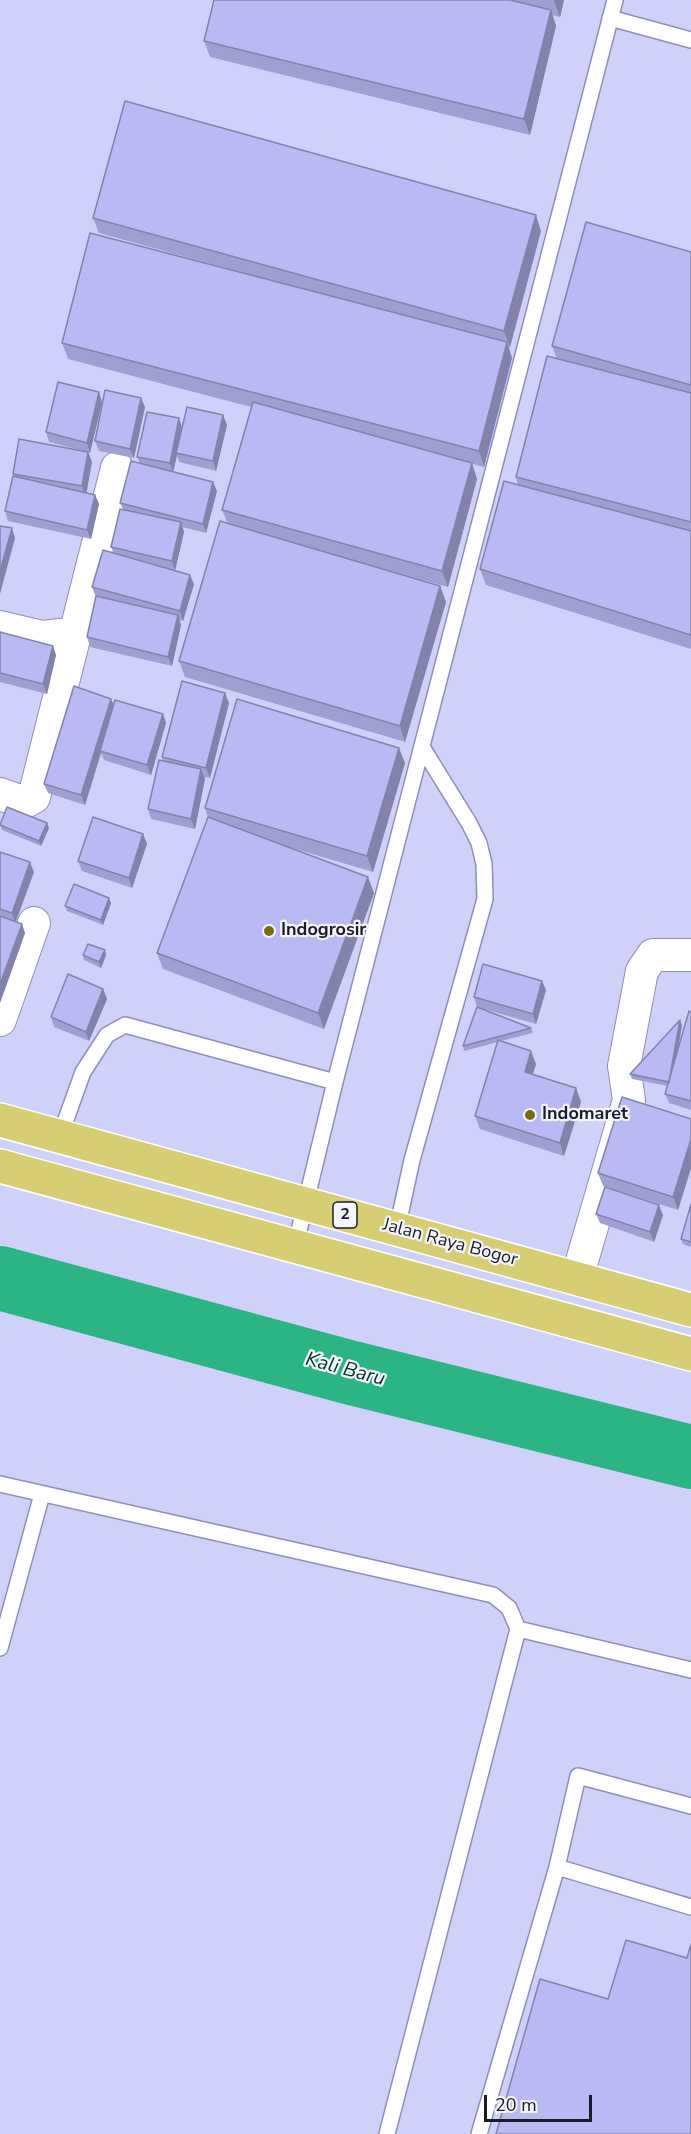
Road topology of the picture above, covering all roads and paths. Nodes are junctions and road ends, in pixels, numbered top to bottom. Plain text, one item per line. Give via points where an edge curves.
1 (615, 0) edge
2 (610, 18) junction
3 (691, 40) edge
4 (117, 468) dead end
5 (0, 627) edge
6 (75, 636) junction
7 (422, 747) junction
8 (0, 794) edge
9 (34, 923) dead end
10 (691, 955) edge
11 (0, 1020) edge
12 (335, 1082) junction
13 (0, 1120) edge
14 (60, 1136) junction
15 (0, 1166) edge
16 (305, 1203) junction
17 (397, 1229) junction
18 (295, 1247) junction
19 (577, 1278) junction
20 (691, 1310) edge
21 (691, 1354) edge
22 (0, 1484) edge
23 (42, 1494) junction
24 (518, 1629) junction
25 (0, 1648) edge
26 (691, 1670) edge
27 (691, 1806) edge
28 (557, 1867) junction
29 (691, 1907) edge
30 (387, 2134) edge
31 (479, 2134) edge

1 - 2 lane
2 - 3 lane
2 - 7 lane
4 - 6 street
5 - 6 street via 42,637
6 - 8 street via 34,797 27,801
7 - 12 lane
7 - 17 lane via 479,843 485,899 412,1160
9 - 11 street
10 - 19 street via 653,955 642,971 624,1066 629,1100
12 - 14 lane via 125,1025 107,1035 83,1072
12 - 16 lane
13 - 14 highway, Jalan Raya Bogor / 2
14 - 16 highway, Jalan Raya Bogor / 2
15 - 18 highway
16 - 17 highway, Jalan Raya Bogor / 2
16 - 18 lane
17 - 19 highway, Jalan Raya Bogor / 2
18 - 21 highway
19 - 20 highway, Jalan Raya Bogor / 2
22 - 23 lane
23 - 24 lane via 493,1595 509,1608
23 - 25 lane
24 - 26 lane
24 - 30 lane
27 - 28 lane via 578,1776
28 - 29 lane
28 - 31 lane

